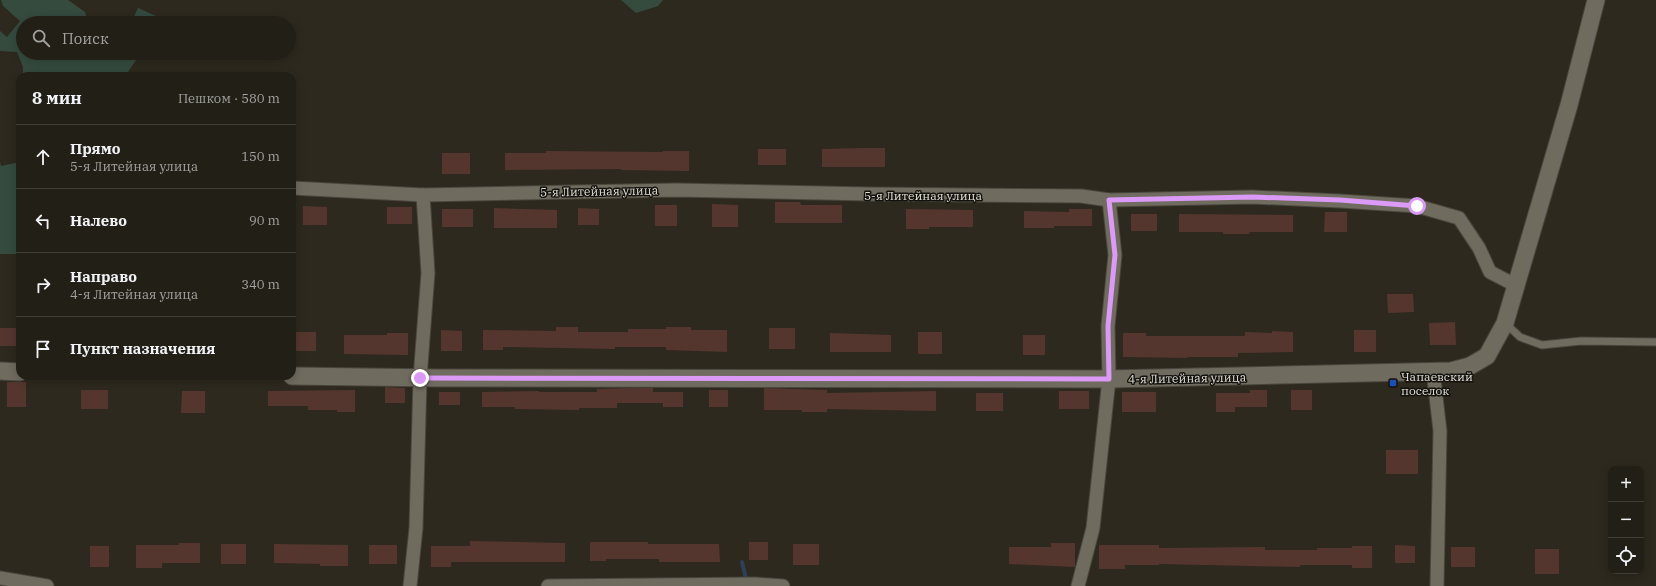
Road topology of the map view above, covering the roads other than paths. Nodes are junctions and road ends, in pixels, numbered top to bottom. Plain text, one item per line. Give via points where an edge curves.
1 (1596, 0) edge
2 (296, 188) edge
3 (423, 195) junction
4 (1109, 200) junction
5 (1517, 286) junction
6 (1505, 323) junction
7 (1656, 342) edge
8 (0, 371) edge
9 (16, 372) edge
10 (1433, 372) junction
11 (296, 376) edge
12 (420, 378) junction
13 (1109, 379) junction
14 (0, 578) edge
15 (47, 586) edge
16 (410, 586) edge
17 (548, 586) edge
18 (783, 586) edge
19 (1078, 586) edge
20 (1437, 586) edge

1 - 5 street, 4-я Литейная улица
2 - 3 street, 5-я Литейная улица
3 - 4 street, 5-я Литейная улица via 676,190 1080,196
3 - 12 street via 428,273
4 - 5 street, 5-я Литейная улица via 1252,197 1417,206 1460,218 1479,248 1490,272
4 - 13 street via 1115,255 1108,326
5 - 6 street, 4-я Литейная улица
6 - 7 lane via 1520,337 1542,345 1581,341
6 - 10 street, 4-я Литейная улица via 1486,356 1470,366
8 - 9 street
10 - 13 street, 4-я Литейная улица
10 - 20 street via 1440,431
11 - 12 street, 4-я Литейная улица
12 - 13 street, 4-я Литейная улица
12 - 16 street via 416,528
13 - 19 street via 1093,528
14 - 15 street
17 - 18 street

